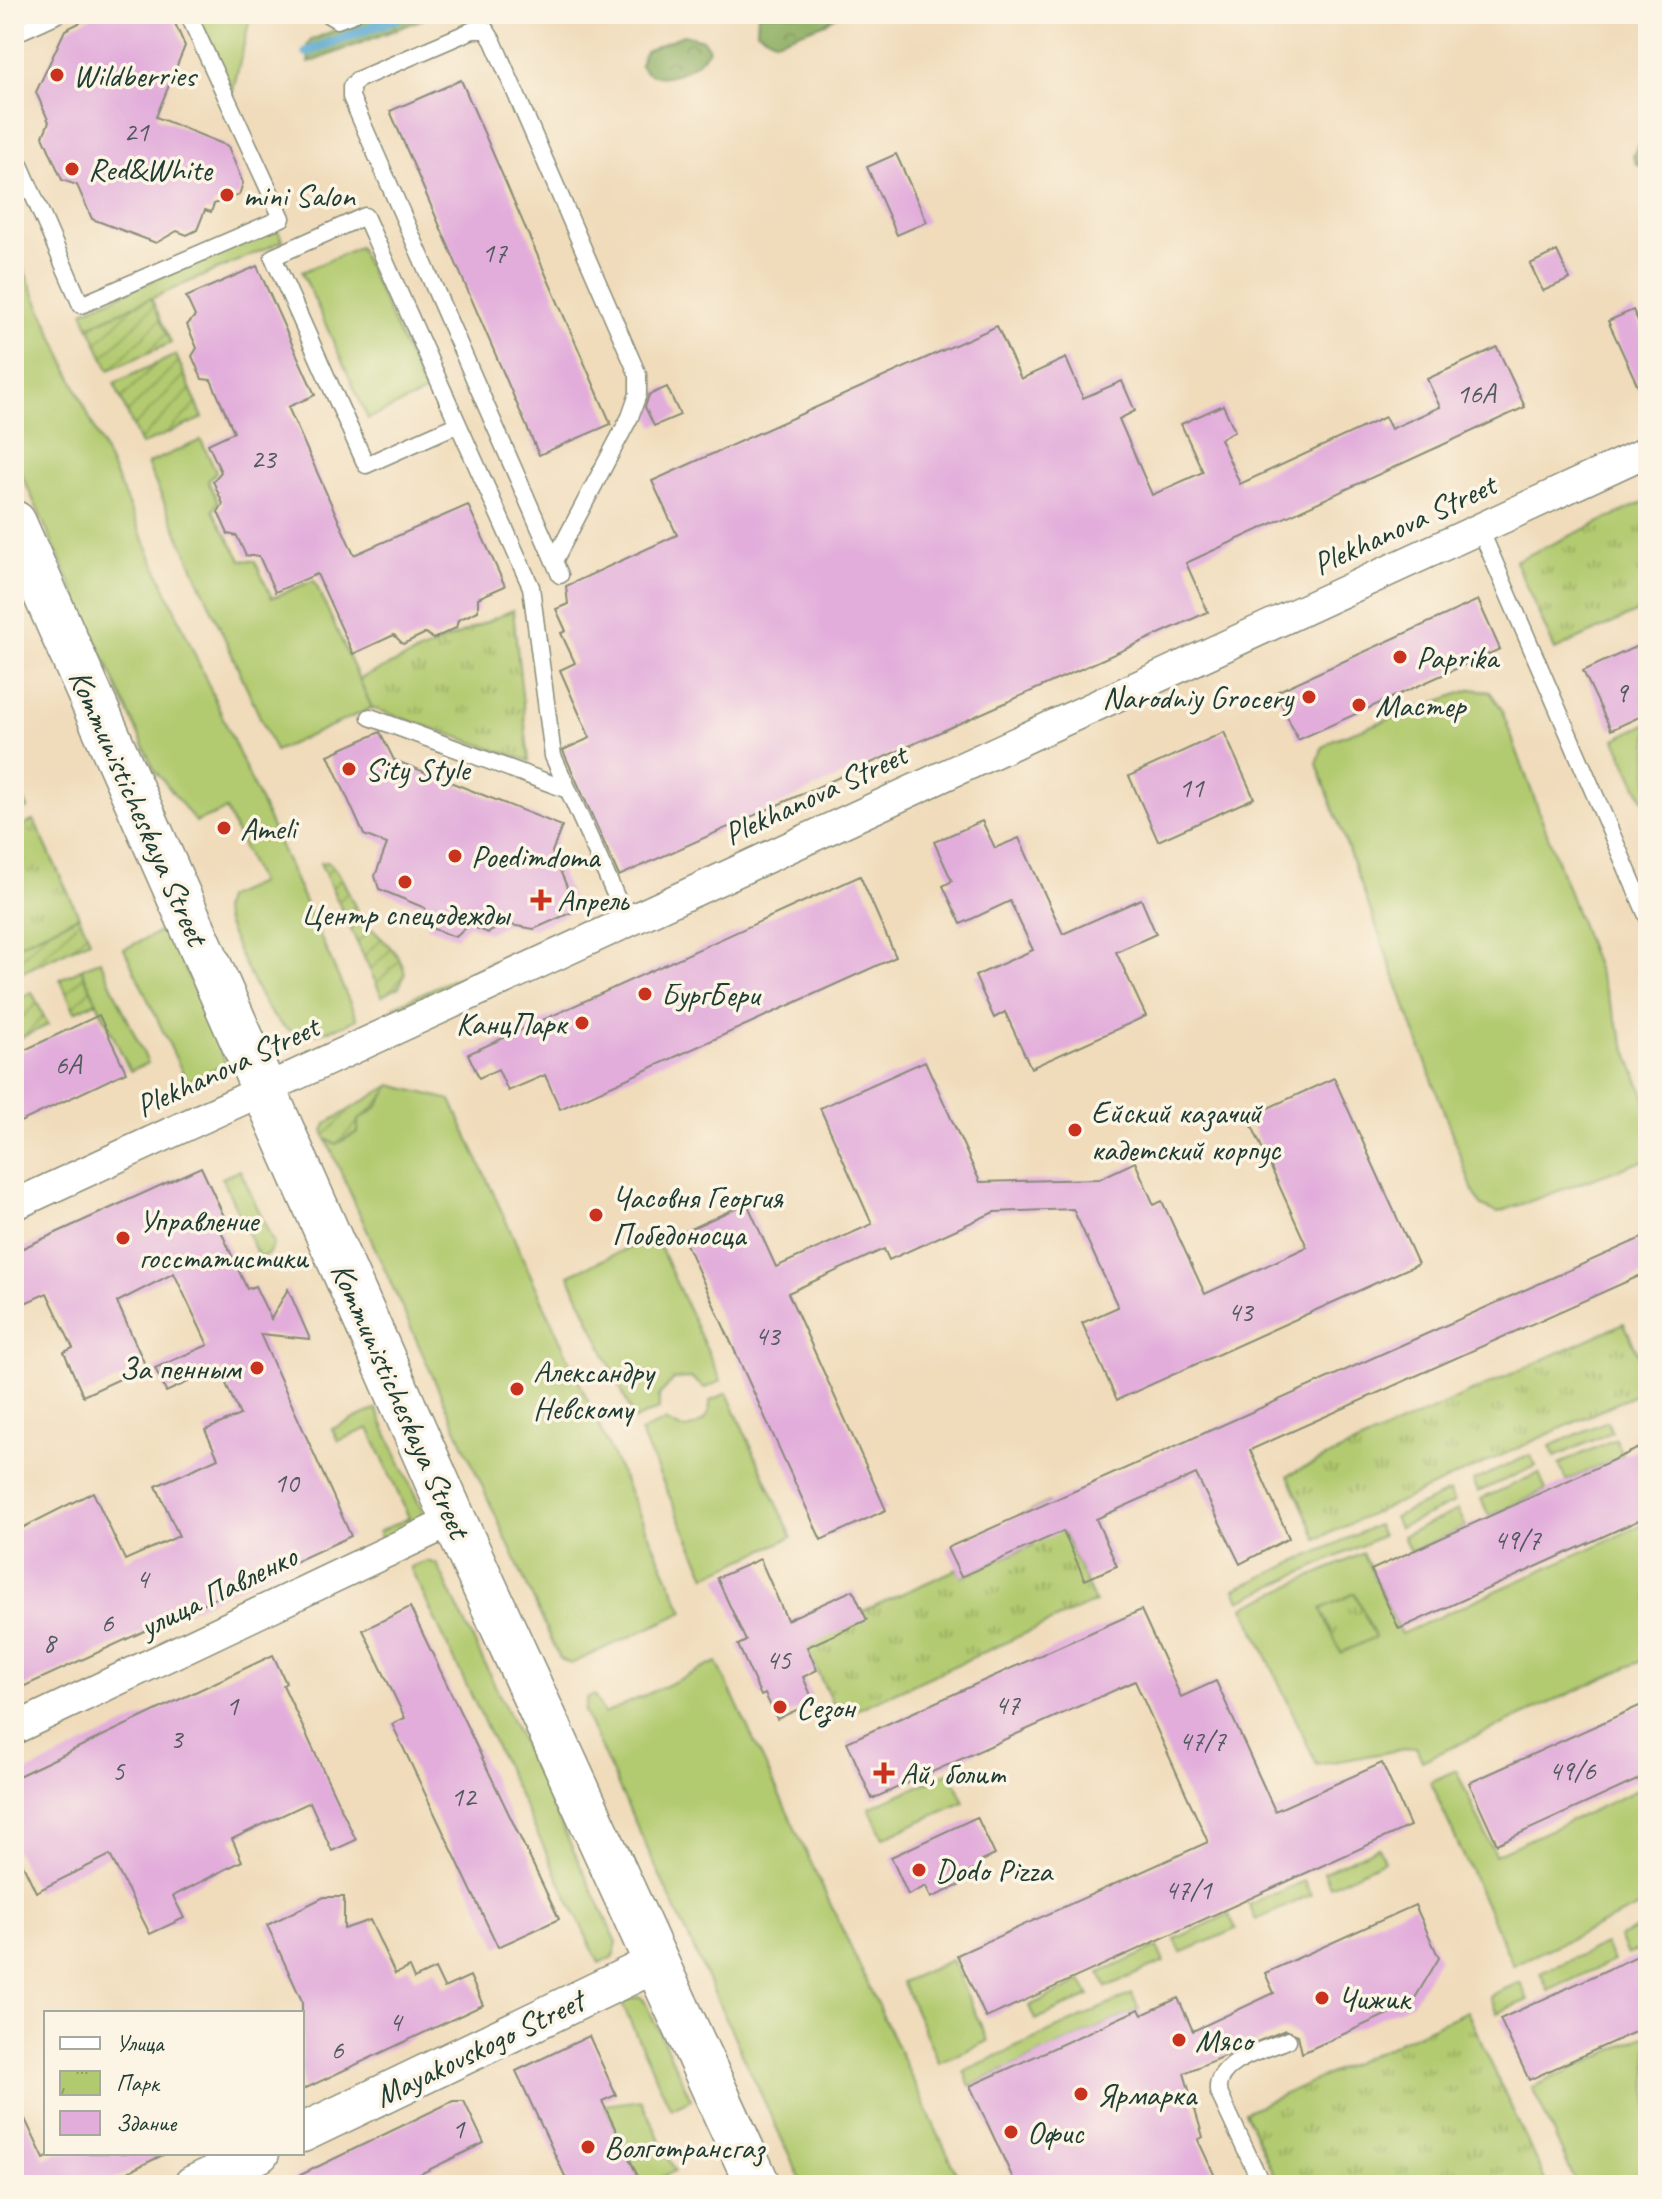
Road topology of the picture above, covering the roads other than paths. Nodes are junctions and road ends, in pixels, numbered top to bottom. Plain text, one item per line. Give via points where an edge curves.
1 (58, 14) edge
2 (188, 14) edge
3 (327, 14) edge
4 (353, 14) edge
5 (14, 34) edge
6 (14, 151) edge
7 (458, 424) junction
8 (1648, 451) edge
9 (14, 523) edge
10 (1480, 529) junction
11 (557, 568) joint
12 (370, 717) dead end
13 (568, 790) junction
14 (1648, 918) edge
15 (627, 921) junction
16 (262, 1089) junction
17 (14, 1205) edge
18 (454, 1520) junction
19 (14, 1729) edge
20 (656, 1963) junction
21 (1288, 2040) dead end
22 (304, 2132) edge
23 (256, 2155) edge
24 (193, 2185) edge
25 (758, 2185) edge
26 (1262, 2185) edge

1 - 5 lane
2 - 6 lane via 282,218 81,305
3 - 4 lane via 337,20
7 - 7 lane via 365,216 273,257 366,465
7 - 13 lane via 531,587 553,756
8 - 10 street, Plekhanova Street
9 - 16 main road, Kommunisticheskaya Street
10 - 14 lane
10 - 15 street, Plekhanova Street
11 - 11 lane via 351,97 357,80 473,30 486,30 493,41 638,375 630,417
12 - 13 lane
13 - 15 lane
15 - 16 street, Plekhanova Street
16 - 17 street, Plekhanova Street
16 - 18 main road, Kommunisticheskaya Street
18 - 19 street, улица Павленко
18 - 20 main road, Kommunisticheskaya Street
20 - 22 street, Mayakovskogo Street
20 - 25 main road, Kommunisticheskaya Street
21 - 26 lane via 1225,2068 1217,2081
23 - 24 street

